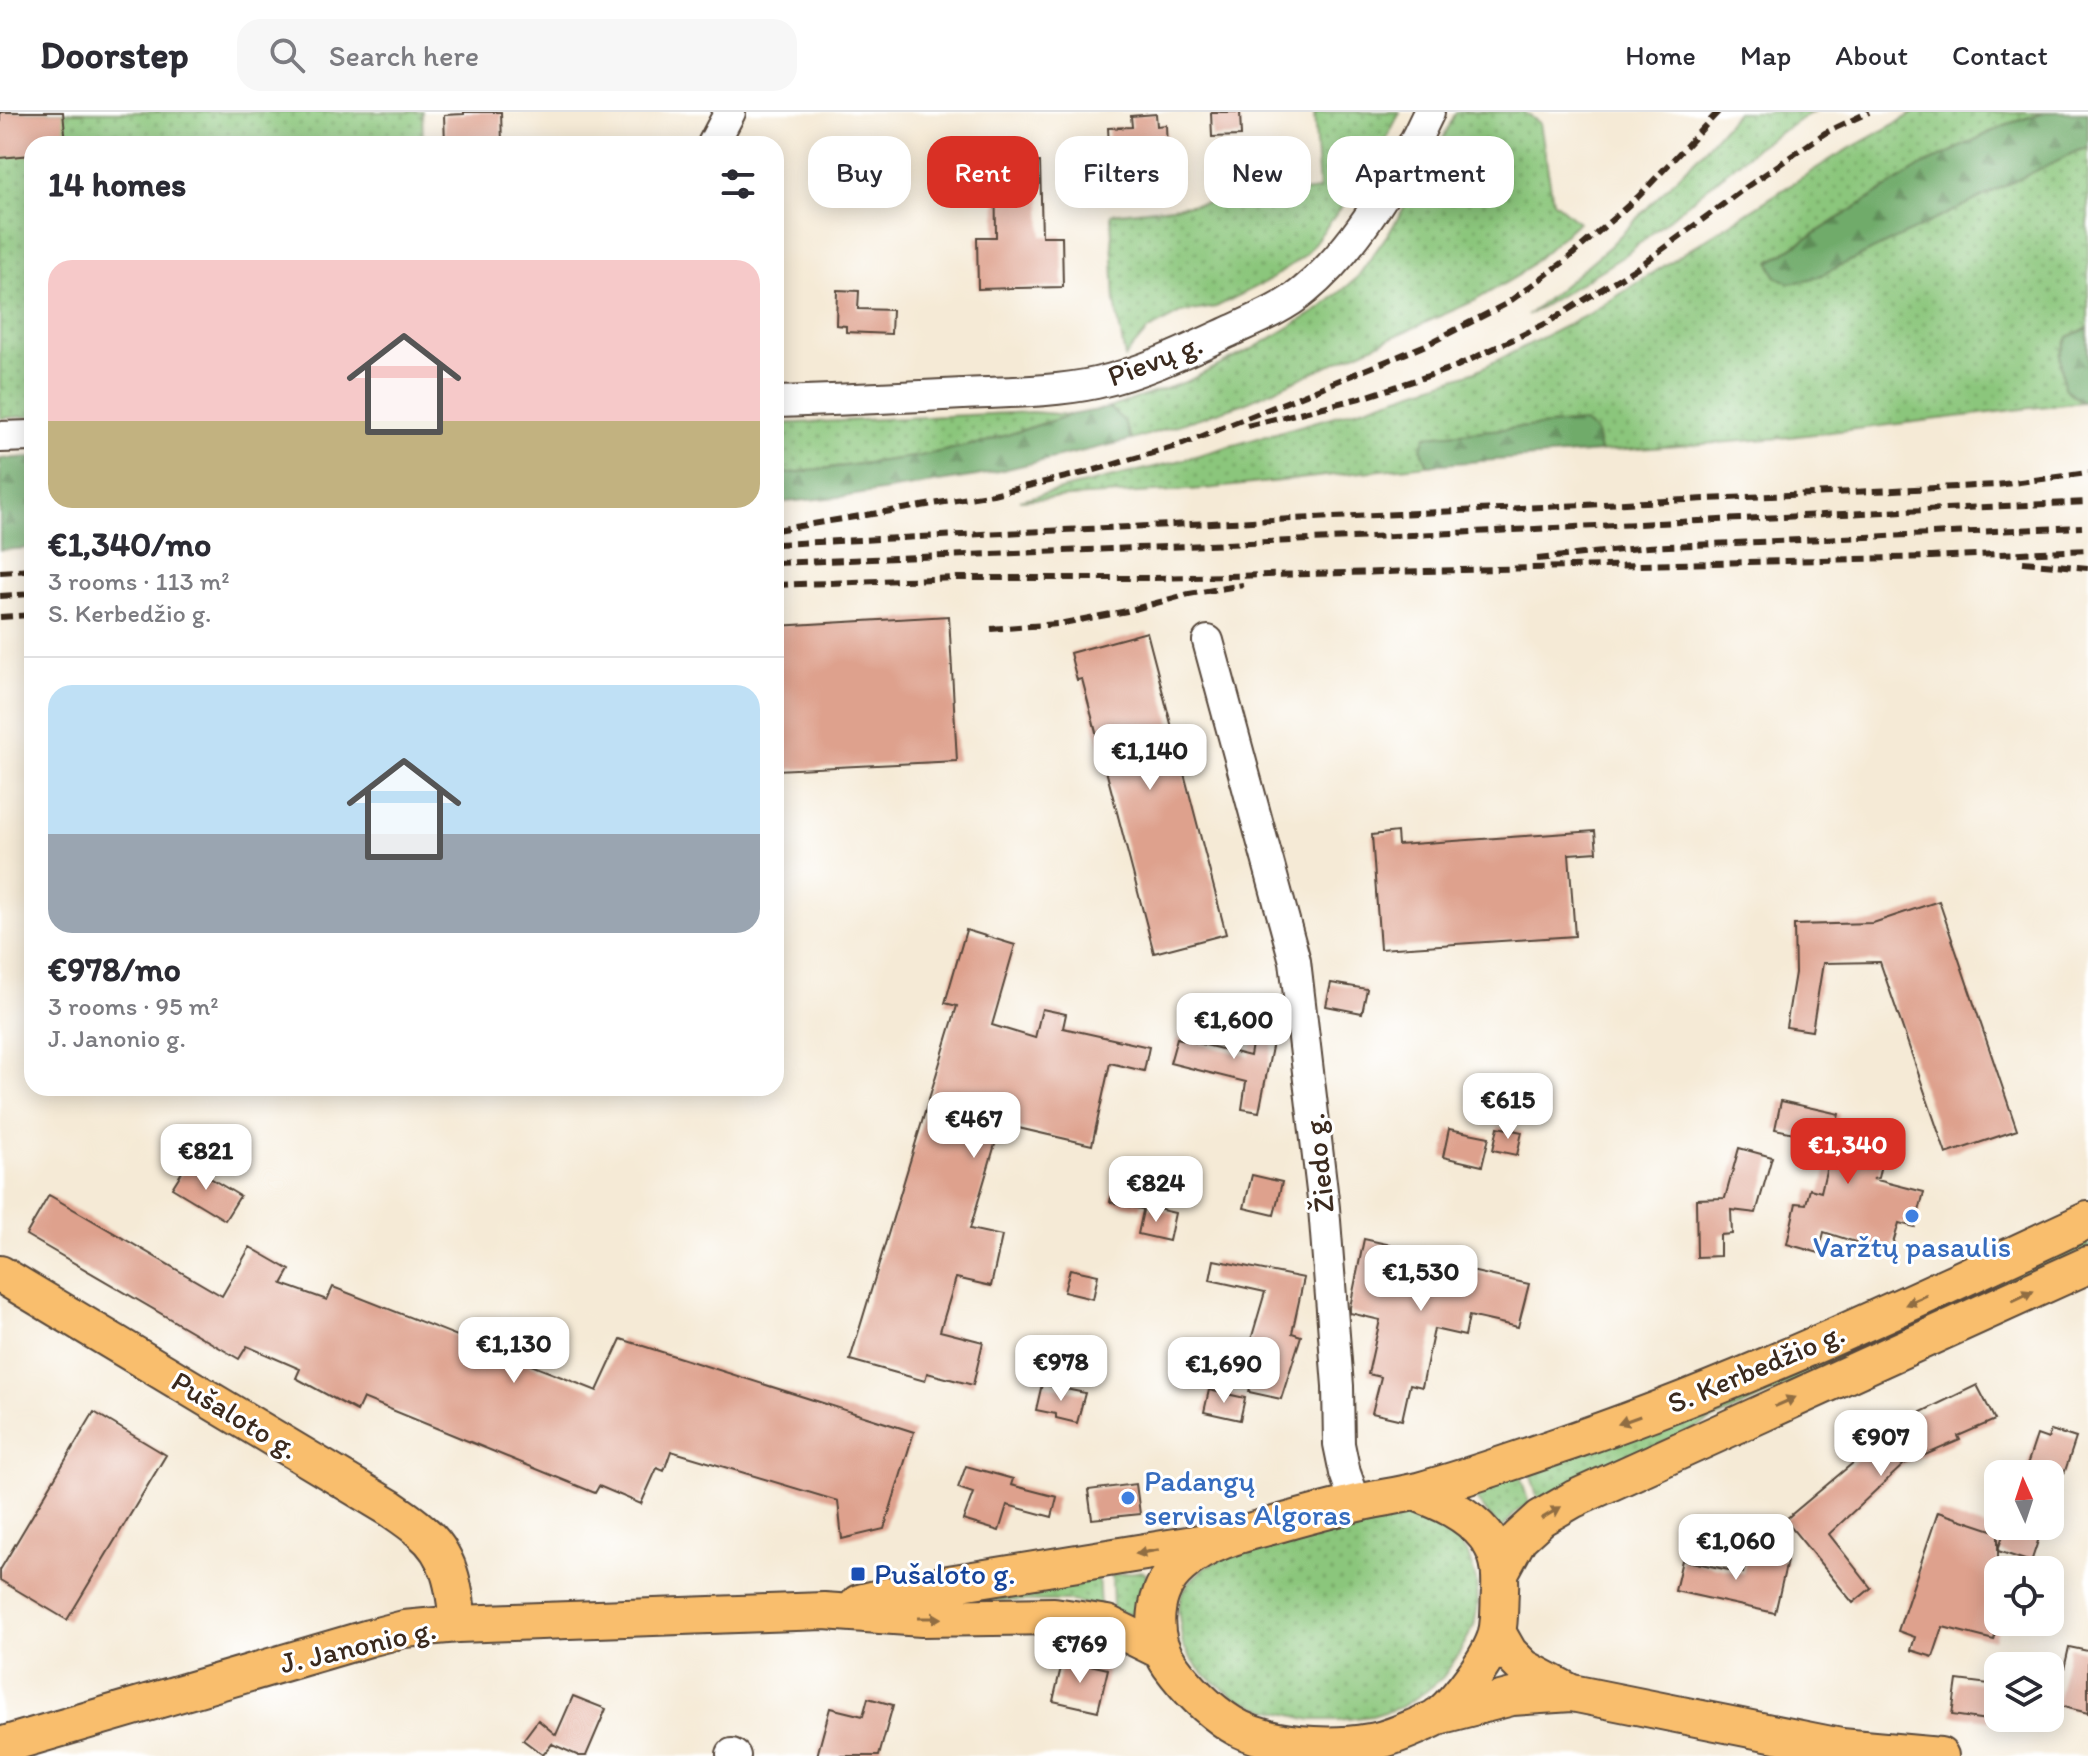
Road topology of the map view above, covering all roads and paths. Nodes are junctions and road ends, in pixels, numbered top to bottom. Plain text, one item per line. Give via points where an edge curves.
1 (730, 112) edge
2 (1429, 112) edge
3 (717, 136) edge
4 (784, 402) edge
5 (24, 436) edge
6 (0, 437) edge
7 (1208, 641) dead end
8 (2088, 1220) edge
9 (2088, 1265) edge
10 (0, 1274) edge
11 (1415, 1492) junction
12 (1356, 1504) junction
13 (1223, 1539) junction
14 (1501, 1571) junction
15 (824, 1611) junction
16 (458, 1624) junction
17 (1497, 1632) junction
18 (1160, 1650) junction
19 (1572, 1693) junction
20 (1438, 1716) junction
21 (1236, 1740) edge
22 (0, 1746) edge
23 (1358, 1749) edge
24 (1855, 1752) edge
25 (1940, 1756) edge

1 - 3 street
2 - 4 street, Pievų g. via 1389,185 1334,262 1304,292 1203,343 1095,383 1021,392
5 - 6 street
7 - 12 street, Žiedo g. via 1295,961 1324,1208 1339,1444
8 -> 11 main road, S. Kerbedžio g. via 1712,1389
14 -> 9 main road, S. Kerbedžio g. via 1519,1538 1574,1499
10 - 16 main road, Pušaloto g. via 424,1532 447,1563
11 - 12 main road, S. Kerbedžio g.
11 - 14 main road via 1474,1524 1496,1552
12 - 13 main road, S. Kerbedžio g.
13 -> 15 main road, J. Janonio g. via 918,1589
13 - 18 main road via 1179,1566 1164,1588 1156,1613
14 - 17 main road
15 - 16 main road, J. Janonio g.
15 -> 18 main road, J. Janonio g. via 922,1618 1054,1616 1107,1624
16 - 22 main road, J. Janonio g. via 369,1638
17 - 19 main road via 1524,1668
17 - 20 main road via 1475,1675
18 - 21 main road
19 - 20 main road via 1512,1697
19 - 24 main road
20 - 23 main road
21 - 23 main road via 1255,1735
24 - 25 main road

